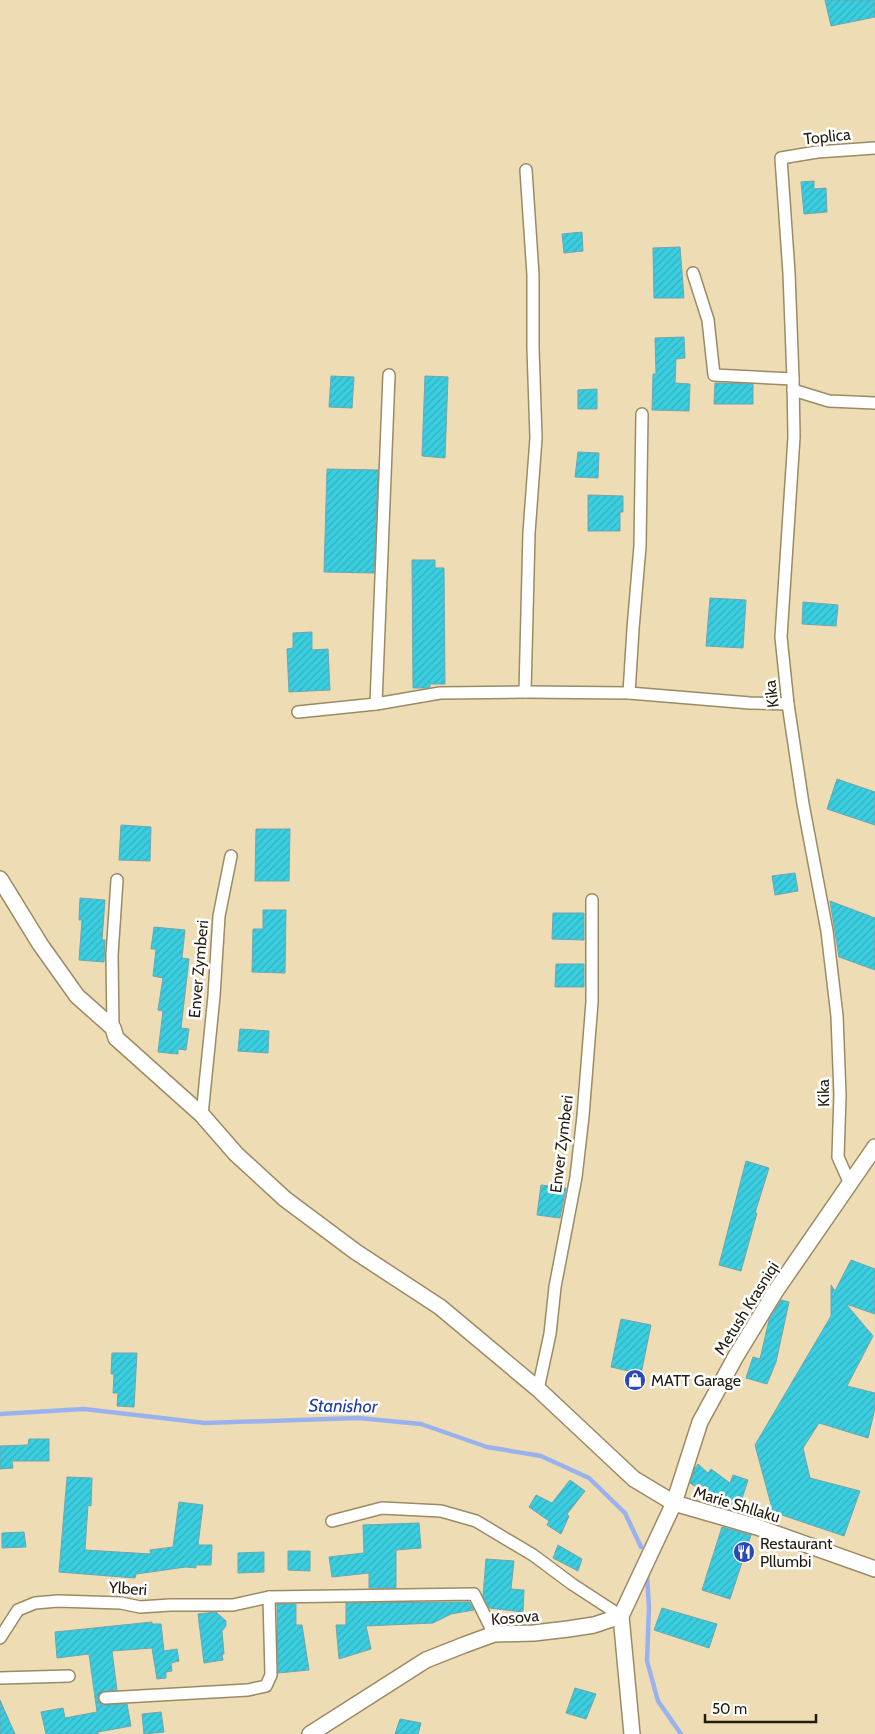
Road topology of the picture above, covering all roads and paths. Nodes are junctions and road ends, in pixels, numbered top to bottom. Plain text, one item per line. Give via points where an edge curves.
1 (875, 148) edge
2 (781, 158) joint
3 (526, 170) dead end
4 (693, 273) dead end
5 (389, 375) dead end
6 (793, 384) junction
7 (875, 403) edge
8 (642, 414) dead end
9 (525, 692) junction
10 (629, 693) junction
11 (376, 704) junction
12 (788, 704) junction
13 (298, 712) dead end
14 (231, 856) dead end
15 (0, 879) edge
16 (117, 880) dead end
17 (592, 900) dead end
18 (113, 1028) junction
19 (202, 1115) junction
20 (875, 1147) edge
21 (850, 1184) junction
22 (538, 1389) junction
23 (674, 1503) junction
24 (332, 1520) dead end
25 (875, 1569) edge
26 (269, 1597) junction
27 (621, 1616) junction
28 (494, 1634) junction
29 (0, 1638) edge
30 (69, 1676) dead end
31 (0, 1678) edge
32 (105, 1698) dead end
33 (310, 1734) edge
34 (632, 1734) edge

1 - 2 street, Toplica
2 - 6 street, Kika
3 - 9 street via 533,275 536,438 529,533
4 - 6 street via 708,320 714,375
5 - 11 street
6 - 7 street via 829,401
6 - 12 street, Kika via 792,471 781,637
8 - 10 street via 640,546
9 - 10 street
9 - 11 street via 440,693
10 - 12 street
11 - 13 street
12 - 21 street, Kika via 837,1016 838,1157
14 - 19 street, Enver Zymberi via 219,916
15 - 18 street via 77,996
16 - 18 street via 112,955
17 - 22 street, Enver Zymberi via 592,1002 583,1116 576,1177
18 - 19 street via 116,1038
19 - 22 street via 236,1154 285,1199 356,1252 440,1307
20 - 21 street, Metush Krasniqi
21 - 23 street, Metush Krasniqi via 775,1292 736,1356 700,1422
22 - 23 street via 634,1479
23 - 25 street, Marie Shllaku via 757,1527
23 - 27 street
24 - 27 street via 382,1508 441,1511 476,1521 533,1555
26 - 28 street, Ylberi via 474,1594
26 - 29 street, Ylberi via 233,1605 140,1607 120,1603 36,1603 18,1610
26 - 32 street via 271,1675 266,1686 248,1690
27 - 28 street, Kosova via 594,1625 534,1634
27 - 34 street
28 - 33 street, Kosova via 426,1660
30 - 31 street

